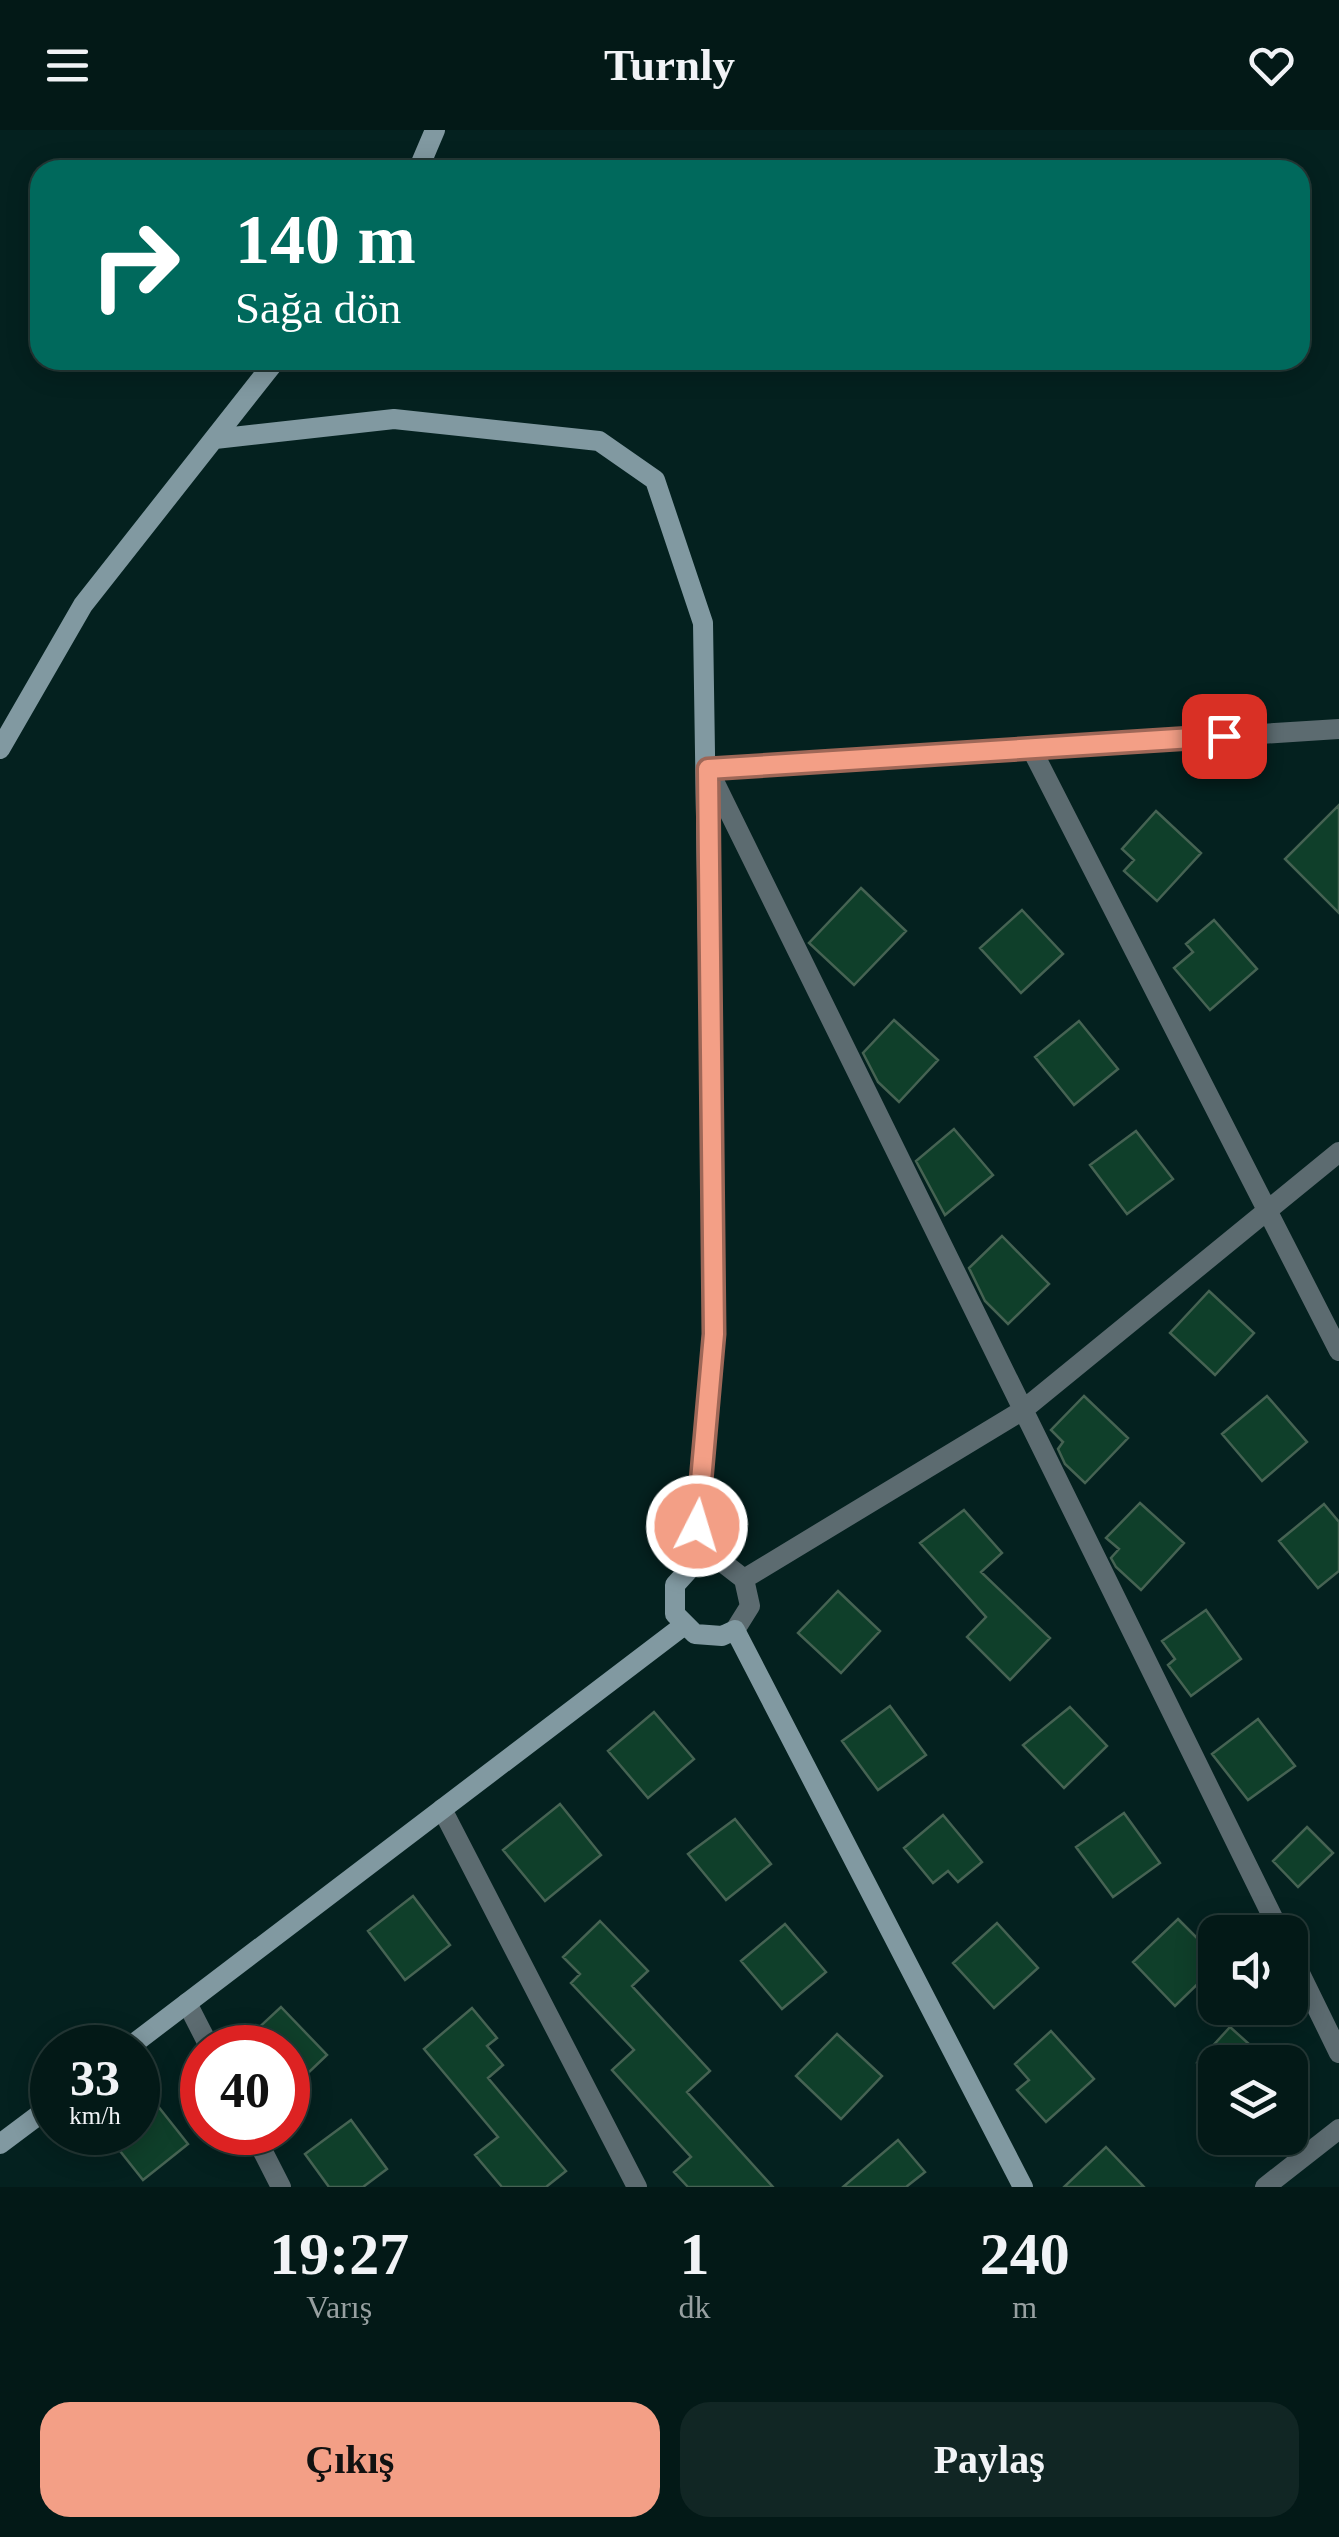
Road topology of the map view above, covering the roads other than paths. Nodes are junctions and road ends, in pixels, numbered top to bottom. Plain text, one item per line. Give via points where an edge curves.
1 (435, 130) edge
2 (422, 160) edge
3 (268, 370) edge
4 (214, 439) junction
5 (1339, 729) edge
6 (1032, 748) junction
7 (0, 749) edge
8 (708, 769) junction
9 (1339, 1152) edge
10 (1267, 1210) junction
11 (1339, 1351) edge
12 (1023, 1410) junction
13 (694, 1564) junction
14 (744, 1579) junction
15 (683, 1626) junction
16 (735, 1630) junction
17 (442, 1809) junction
18 (1272, 1915) edge
19 (1308, 1990) edge
20 (187, 2002) junction
21 (158, 2025) edge
22 (198, 2025) edge
23 (1339, 2053) edge
24 (30, 2121) edge
25 (1339, 2129) edge
26 (0, 2144) edge
27 (265, 2155) edge
28 (281, 2187) edge
29 (636, 2187) edge
30 (1023, 2187) edge
31 (1265, 2187) edge

1 - 2 street
3 - 4 street
4 - 7 street via 82,605
4 - 8 street via 394,419 599,441 656,480 703,623
5 - 6 street
6 - 8 street
6 - 10 street
8 - 12 street
8 - 13 street via 714,1334
9 - 10 street
10 - 11 street
10 - 12 street
12 - 14 street
12 - 18 street
13 - 14 street via 722,1562
13 - 15 street via 675,1585 672,1600
14 - 16 street via 750,1606
15 - 16 street via 708,1638
15 - 17 street
16 - 30 street
17 - 20 street
17 - 29 street
19 - 23 street
20 - 21 street
20 - 22 street
24 - 26 street
25 - 31 street
27 - 28 street

